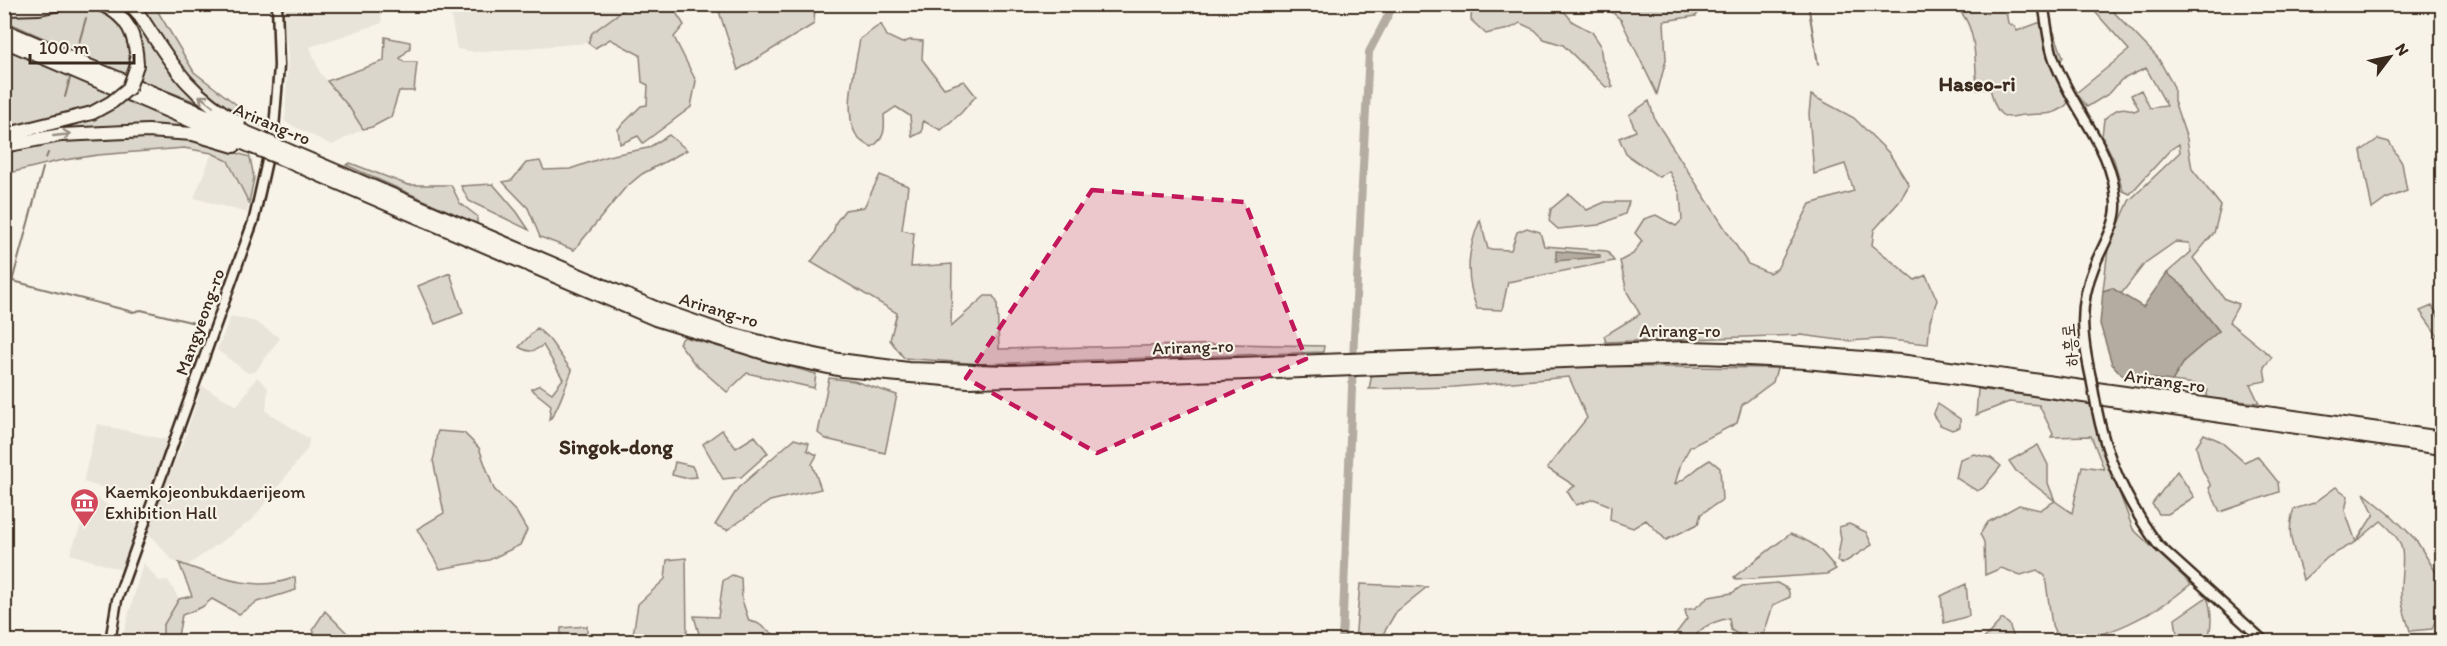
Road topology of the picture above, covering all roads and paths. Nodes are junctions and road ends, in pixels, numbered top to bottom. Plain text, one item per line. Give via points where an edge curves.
1 (60, 4) edge
2 (100, 4) edge
3 (129, 4) edge
4 (277, 4) edge
5 (2043, 4) edge
6 (4, 9) edge
7 (4, 30) edge
8 (4, 41) edge
9 (4, 135) edge
10 (252, 141) junction
11 (4, 146) edge
12 (1383, 363) junction
13 (2442, 438) edge
14 (2442, 448) edge
15 (110, 642) edge
16 (2265, 642) edge

1 - 6 highway via 39,9
2 - 9 highway, bridge via 113,9 124,20 135,42 136,65 129,88 92,113
10 -> 3 highway via 250,128 202,99 189,85
4 - 15 street, Mangyeong-ro via 279,66 274,129 254,219 117,600
5 - 16 street, 하흥로, bridge via 2054,61 2110,166 2116,201 2116,217 2085,294 2083,340 2103,439 2122,490 2158,545
7 - 10 highway, Arirang-ro
8 - 10 highway, Arirang-ro
11 -> 10 highway via 61,135 148,131 193,134 245,150
10 - 12 highway, Arirang-ro, bridge via 658,309 750,339 839,360 908,369 1008,372
12 - 13 highway, Arirang-ro via 1686,348 1833,354
12 - 14 highway, Arirang-ro via 1690,358 1806,362 1937,375

